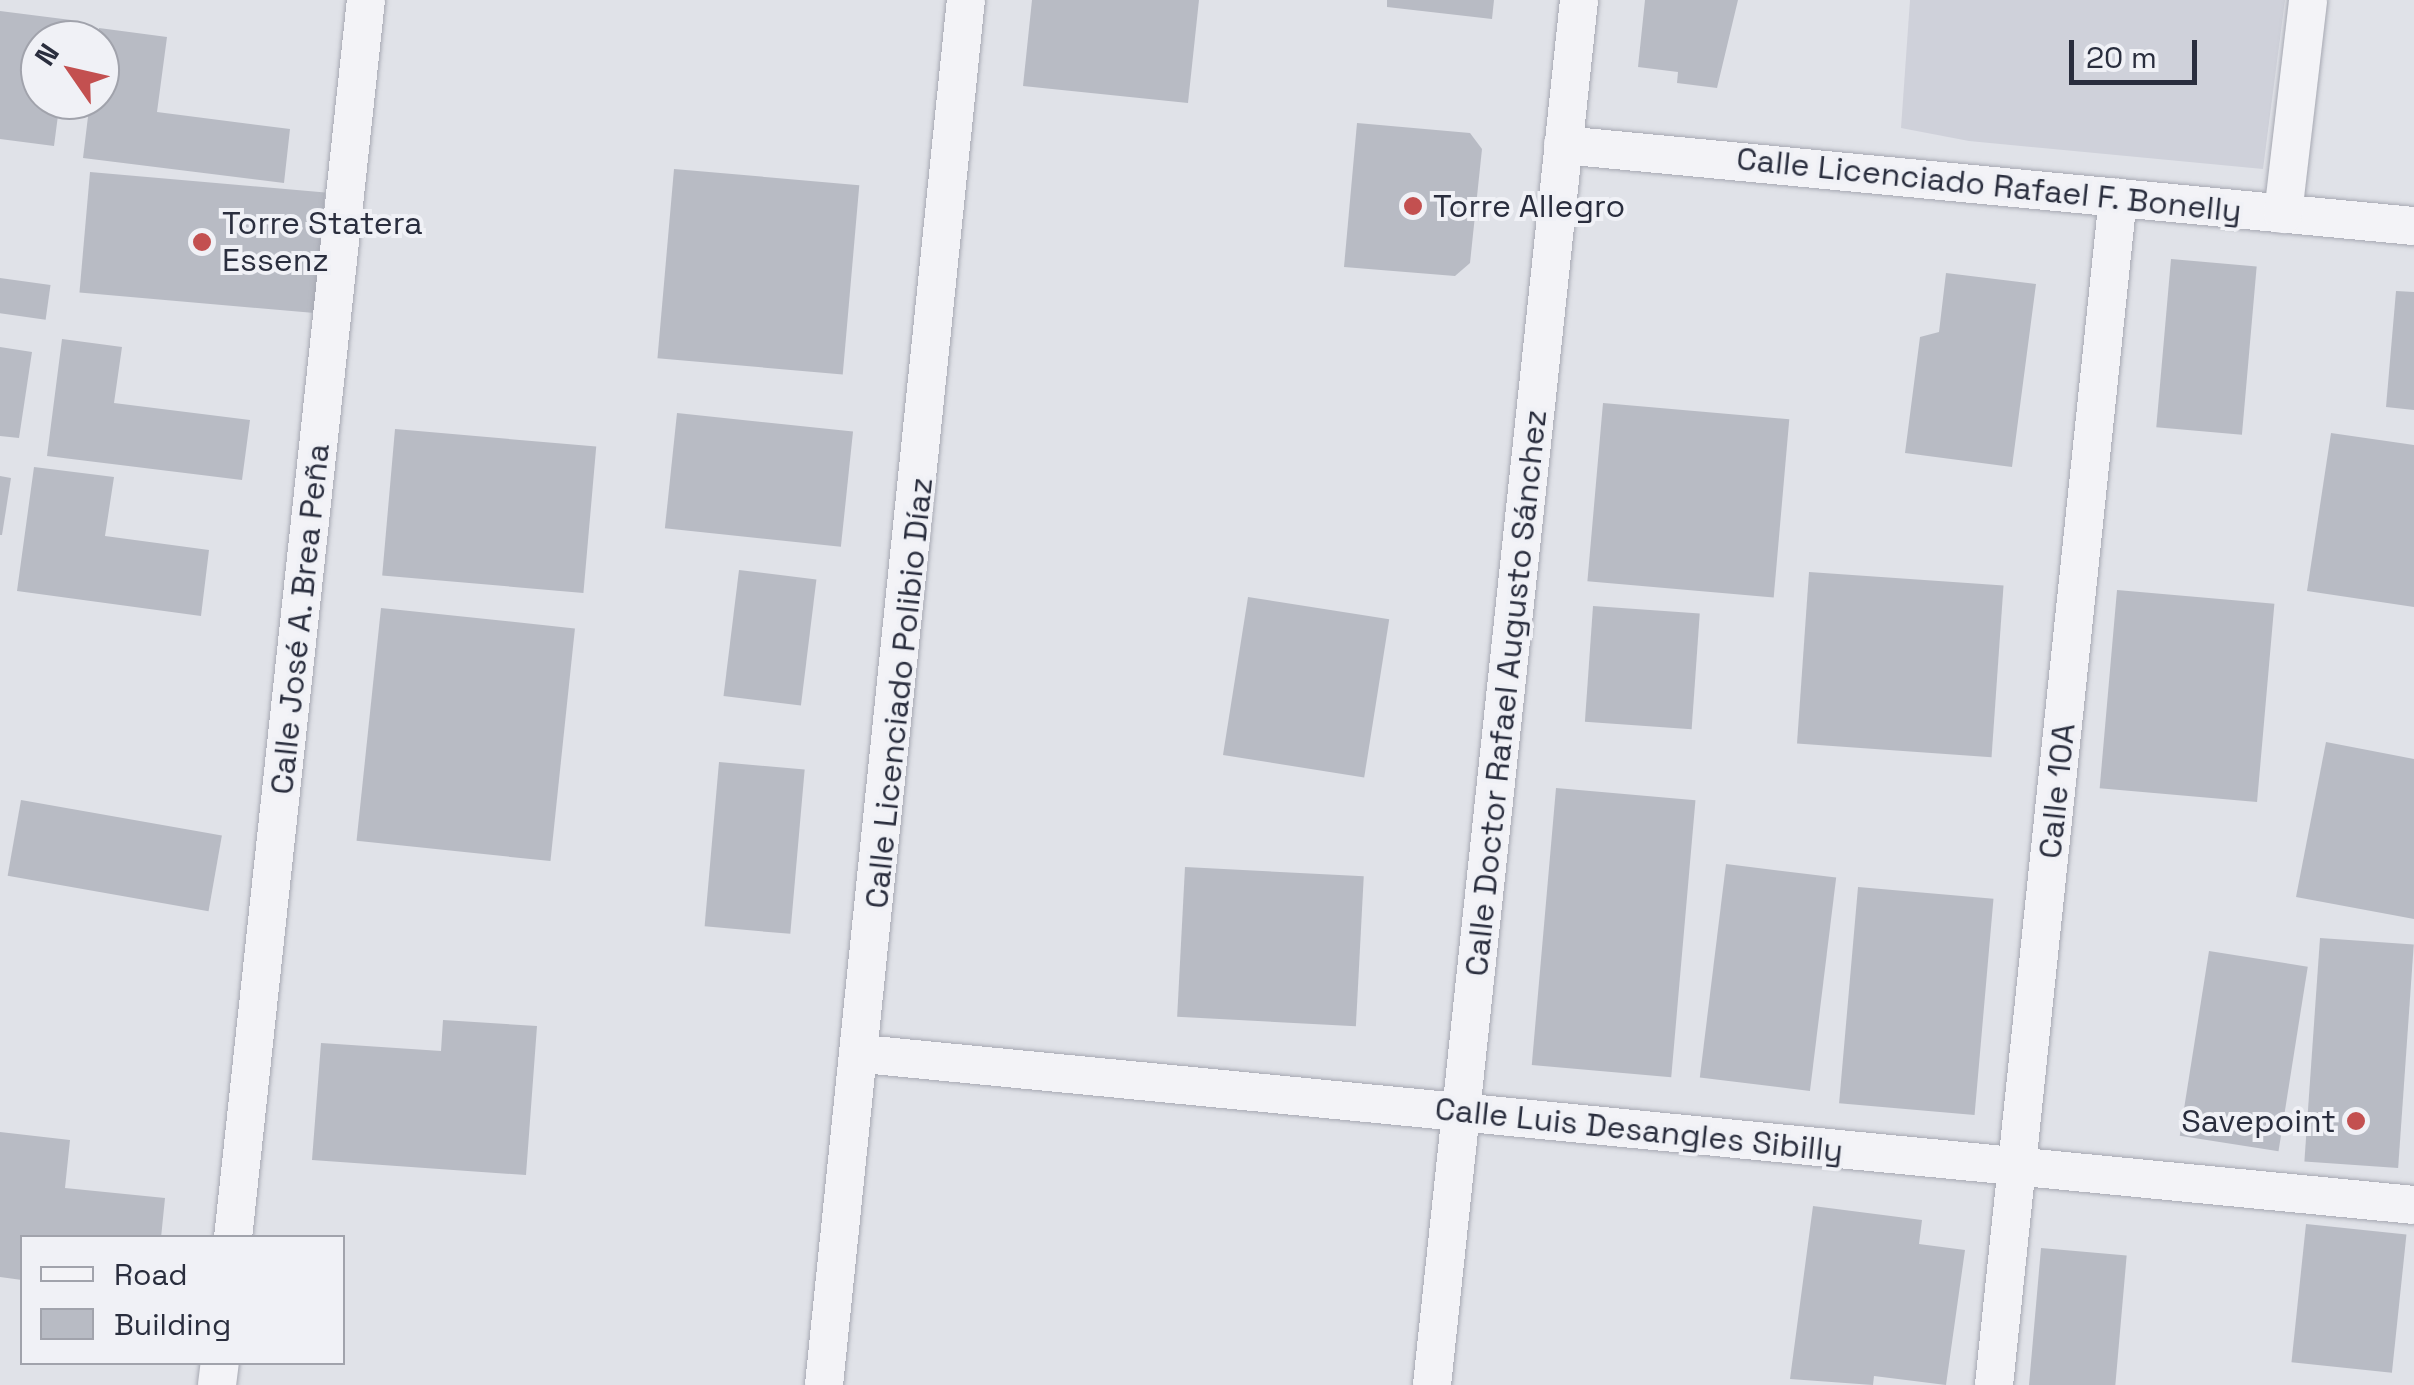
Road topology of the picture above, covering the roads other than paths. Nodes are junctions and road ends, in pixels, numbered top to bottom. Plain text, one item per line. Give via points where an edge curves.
1 (366, 0) edge
2 (966, 0) edge
3 (1578, 0) edge
4 (2308, 0) edge
5 (1564, 145) junction
6 (2118, 196) junction
7 (2284, 214) junction
8 (2414, 226) edge
9 (863, 1054) junction
10 (1462, 1113) junction
11 (2014, 1166) junction
12 (2414, 1206) edge
13 (233, 1235) edge
14 (824, 1385) edge
15 (1432, 1385) edge
16 (1994, 1385) edge

1 - 13 street, Calle José A. Brea Peña
2 - 9 street, Calle Licenciado Polibio Díaz
3 - 5 street, Calle Doctor Rafael Augusto Sánchez
4 - 7 street
5 - 6 street, Calle Licenciado Rafael F. Bonelly
5 - 10 street, Calle Doctor Rafael Augusto Sánchez
6 - 7 street, Calle Licenciado Rafael F. Bonelly
6 - 11 street, Calle 10A
7 - 8 street, Calle Licenciado Rafael F. Bonelly
9 - 10 street, Calle Luis Desangles Sibilly
9 - 14 street, Calle Licenciado Polibio Díaz
10 - 11 street, Calle Luis Desangles Sibilly
10 - 15 street, Calle Doctor Rafael Augusto Sánchez
11 - 12 street, Calle Luis Desangles Sibilly
11 - 16 street, Calle 10A

